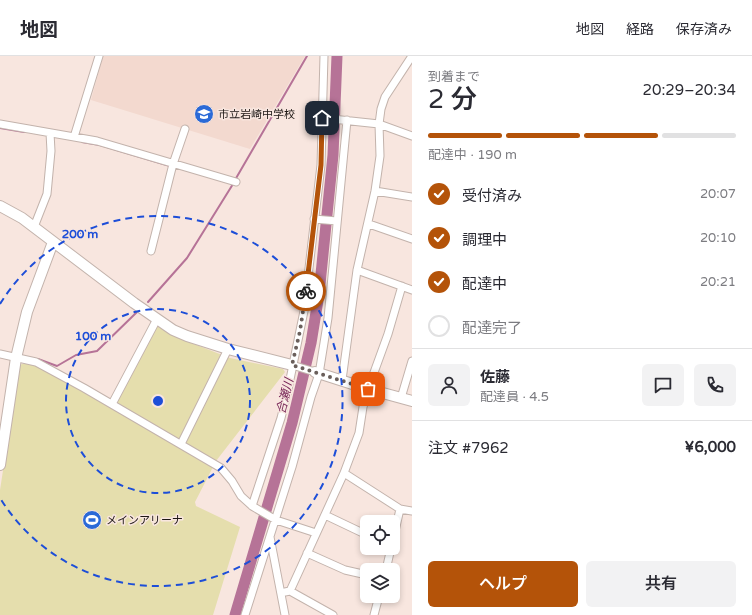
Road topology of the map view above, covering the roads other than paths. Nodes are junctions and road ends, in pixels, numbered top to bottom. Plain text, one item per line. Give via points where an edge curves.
1 (99, 56) edge
2 (324, 56) edge
3 (412, 56) edge
4 (325, 118) junction
5 (346, 119) junction
6 (0, 124) edge
7 (379, 124) junction
8 (185, 129) dead end
9 (50, 134) junction
10 (412, 136) edge
11 (74, 137) junction
12 (172, 167) junction
13 (236, 182) dead end
14 (375, 191) junction
15 (412, 197) edge
16 (0, 206) edge
17 (314, 219) junction
18 (338, 221) junction
19 (368, 224) junction
20 (34, 227) junction
21 (412, 239) edge
22 (53, 242) junction
23 (151, 251) dead end
24 (357, 270) junction
25 (402, 286) junction
26 (412, 290) edge
27 (157, 319) junction
28 (228, 349) junction
29 (0, 354) edge
30 (16, 358) junction
31 (412, 361) edge
32 (292, 365) junction
33 (317, 373) junction
34 (342, 380) junction
35 (368, 389) junction
36 (401, 398) junction
37 (412, 401) edge
38 (112, 404) junction
39 (181, 444) junction
40 (0, 465) edge
41 (344, 473) junction
42 (253, 507) junction
43 (400, 509) junction
44 (412, 511) edge
45 (325, 515) junction
46 (399, 515) edge
47 (276, 520) junction
48 (360, 532) edge
49 (316, 533) junction
50 (270, 535) junction
51 (307, 553) junction
52 (360, 573) edge
53 (290, 591) junction
54 (281, 593) junction
55 (377, 603) edge
56 (245, 615) edge
57 (285, 615) edge
58 (333, 615) edge
59 (374, 615) edge

1 - 11 street
2 - 4 street
3 - 7 street via 385,97
4 - 5 street
4 - 17 street
5 - 7 street
5 - 18 street
6 - 9 street
7 - 10 street
7 - 14 street via 380,156
8 - 12 street
9 - 11 street
9 - 20 street via 47,194
11 - 12 street via 97,141
12 - 13 street
12 - 23 street
14 - 15 street
14 - 19 street
16 - 20 street
17 - 18 street
17 - 32 street via 304,311
18 - 33 street via 328,318
19 - 21 street
19 - 24 street
20 - 22 street
22 - 27 street
22 - 30 street via 27,312
24 - 25 street
24 - 34 street
25 - 26 street
25 - 35 street
27 - 28 street via 187,336
27 - 38 street
28 - 32 street
28 - 39 street
29 - 30 street
30 - 38 street via 36,362
30 - 40 street
31 - 36 street
32 - 33 street
32 - 42 street via 281,418
33 - 34 street
33 - 47 street
34 - 35 street
35 - 36 street
35 - 41 street via 359,433
36 - 37 street
38 - 39 street
39 - 42 street via 221,468 241,496
41 - 43 street
41 - 45 street
42 - 47 street
43 - 44 street
43 - 46 street
45 - 48 street
45 - 49 street
47 - 49 street
47 - 50 street
49 - 51 street
50 - 54 street
50 - 56 street
51 - 52 street via 345,570
51 - 53 street
53 - 54 street
53 - 58 street
54 - 57 street
55 - 59 street

